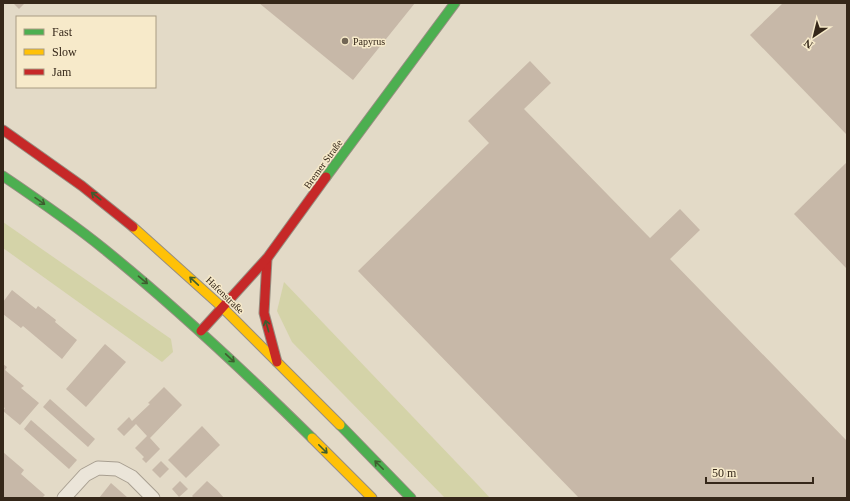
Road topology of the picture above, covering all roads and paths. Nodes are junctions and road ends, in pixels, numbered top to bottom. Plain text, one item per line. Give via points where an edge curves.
1 (455, 3) edge
2 (3, 130) edge
3 (3, 176) edge
4 (267, 259) junction
5 (223, 308) junction
6 (201, 332) junction
7 (278, 363) junction
8 (64, 498) edge
9 (153, 498) edge
10 (372, 498) edge
11 (411, 498) edge

1 - 4 main road, Bremer Straße
5 -> 2 main road, Hafenstraße via 132,226 78,183
3 -> 6 main road via 140,277
4 - 5 main road, Bremer Straße
7 -> 4 main road via 264,313
5 - 6 main road, Bremer Straße
5 - 7 main road, Hafenstraße
6 -> 10 main road
11 -> 7 main road, Hafenstraße
8 - 9 street via 85,474 98,468 117,469 132,477

